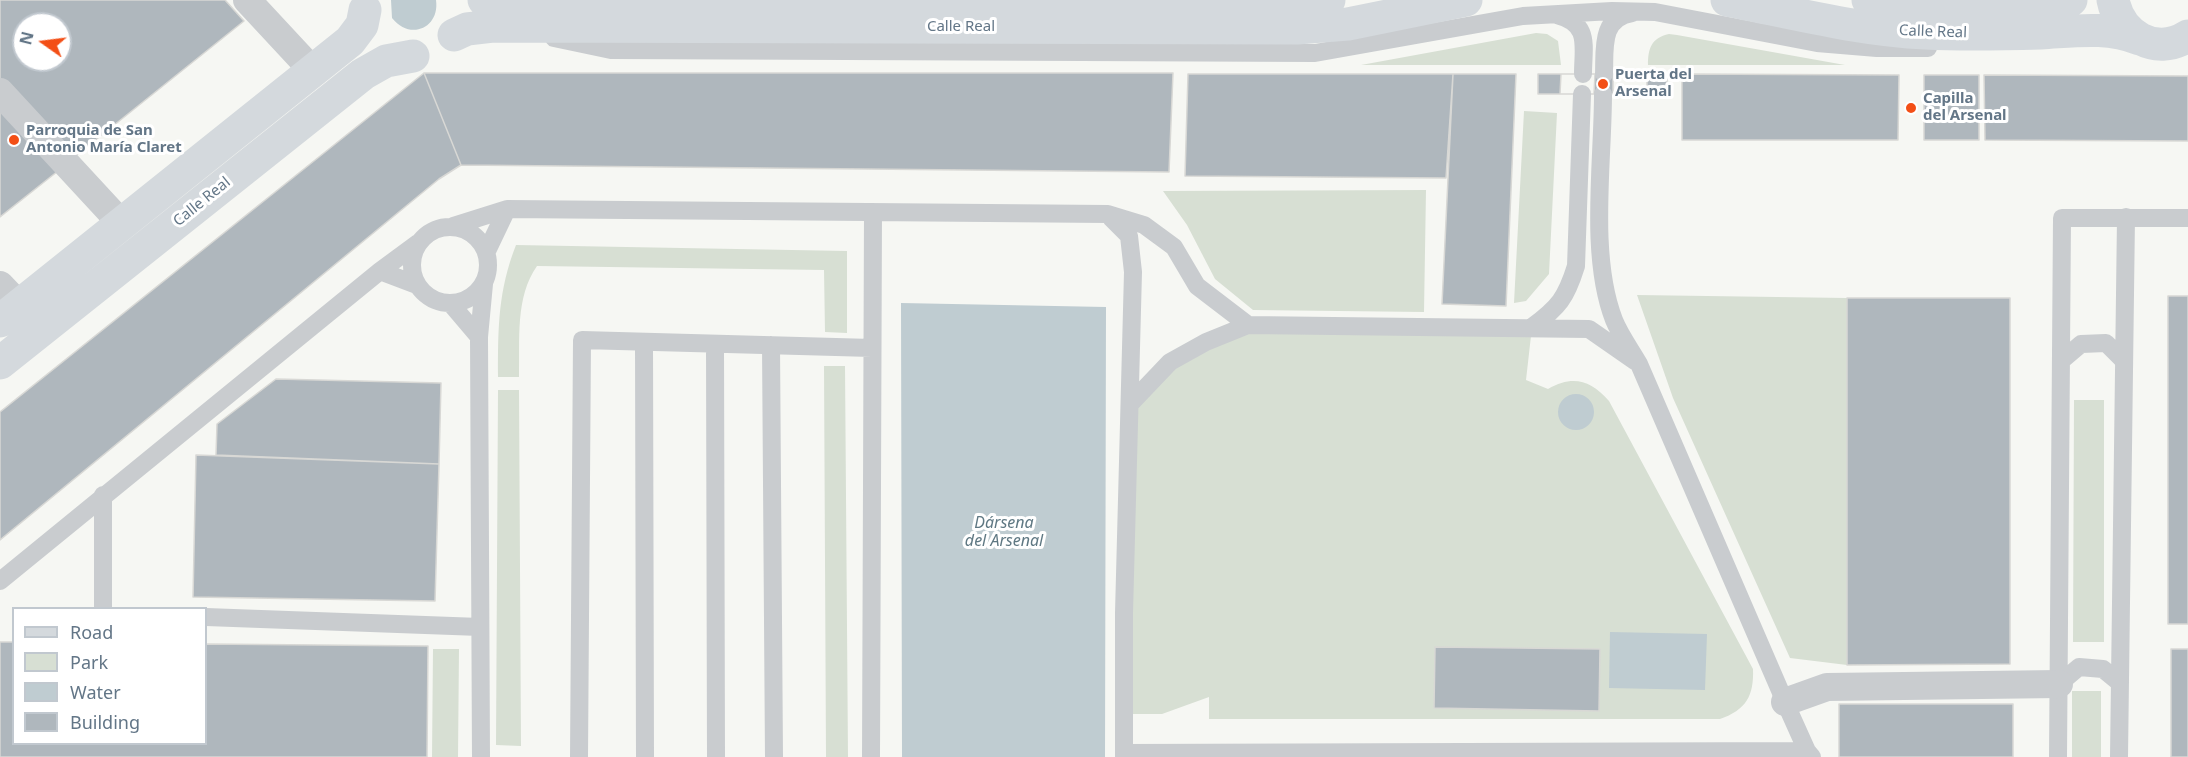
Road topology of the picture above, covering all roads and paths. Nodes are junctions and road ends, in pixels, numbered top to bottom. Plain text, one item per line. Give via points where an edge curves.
1 (247, 0) edge
2 (461, 0) edge
3 (1467, 0) edge
4 (1727, 0) edge
5 (1868, 0) edge
6 (2071, 0) edge
7 (2113, 0) edge
8 (704, 1) edge
9 (1305, 1) edge
10 (1924, 2) edge
11 (365, 5) edge
12 (1643, 11) junction
13 (488, 13) edge
14 (1546, 14) junction
15 (2041, 33) junction
16 (454, 35) junction
17 (2188, 36) edge
18 (2140, 39) junction
19 (413, 56) junction
20 (313, 71) junction
21 (1582, 74) dead end
22 (1604, 74) dead end
23 (0, 92) edge
24 (1582, 94) dead end
25 (1604, 94) dead end
26 (507, 209) junction
27 (873, 212) junction
28 (1108, 214) junction
29 (2126, 217) junction
30 (2188, 218) edge
31 (122, 224) junction
32 (453, 226) junction
33 (418, 243) junction
34 (486, 253) junction
35 (380, 272) junction
36 (484, 284) junction
37 (417, 285) junction
38 (7, 304) edge
39 (451, 304) junction
40 (1248, 326) junction
41 (1533, 327) junction
42 (479, 337) junction
43 (644, 342) junction
44 (715, 344) junction
45 (771, 345) junction
46 (872, 348) junction
47 (2061, 361) junction
48 (2124, 361) junction
49 (0, 363) edge
50 (1639, 364) junction
51 (1130, 404) junction
52 (103, 495) junction
53 (0, 581) edge
54 (103, 607) edge
55 (207, 617) edge
56 (480, 627) junction
57 (2120, 683) junction
58 (2059, 684) junction
59 (1785, 702) junction
60 (1810, 754) edge
61 (1124, 755) edge
62 (481, 757) edge
63 (579, 757) edge
64 (645, 757) edge
65 (716, 757) edge
66 (774, 757) edge
67 (871, 757) edge
68 (2058, 757) edge
69 (2119, 757) edge

1 - 20 street
2 - 16 main road via 462,17
3 - 13 main road, Calle Real via 1348,24 1298,28
4 - 15 main road, Calle Real via 1899,31
5 - 10 main road, Calle Real
6 - 10 main road, Calle Real via 2042,5
7 - 18 main road via 2121,24
8 - 9 main road, Calle Real
8 - 13 main road, Calle Real
11 - 19 main road via 368,26 377,40 394,52
11 - 20 main road via 357,34
12 - 14 lane
12 - 15 lane via 1817,43 1877,48 1988,46
12 - 22 lane via 1619,17 1608,28
13 - 14 lane via 610,50 1305,53 1351,49
13 - 16 main road, Calle Real
14 - 21 lane via 1569,18 1580,27
15 - 18 main road, Calle Real via 2108,29
16 - 19 main road, Calle Real via 433,52
17 - 18 main road, Calle Real via 2166,44
19 - 49 main road, Calle Real via 386,61 363,74
20 - 31 main road
23 - 31 street
24 - 41 lane via 1576,266 1568,291 1557,308
25 - 50 lane via 1602,268 1615,321
26 - 27 lane
26 - 32 lane
26 - 34 lane
27 - 28 lane
27 - 46 lane
28 - 40 lane via 1143,225 1174,247 1197,286
28 - 51 lane via 1129,236 1134,272
29 - 30 lane
29 - 47 lane via 2062,218
29 - 48 lane
31 - 38 main road
32 - 33 lane via 440,227
32 - 34 lane via 472,233
33 - 35 lane
33 - 37 lane via 412,272
34 - 36 lane via 488,272
35 - 37 lane
35 - 52 lane
36 - 39 lane via 469,298
36 - 42 lane
37 - 39 lane via 438,302
39 - 42 lane
40 - 41 lane
40 - 51 lane via 1206,342 1170,362
41 - 50 lane via 1588,329
42 - 56 lane
43 - 44 lane
43 - 63 lane via 582,340
43 - 64 lane
44 - 45 lane
44 - 65 lane
45 - 46 lane
45 - 66 lane
46 - 67 lane
47 - 48 lane via 2081,344 2106,343
47 - 58 lane
48 - 57 lane
50 - 59 lane
51 - 61 lane
52 - 53 lane
52 - 54 lane
55 - 56 lane
56 - 62 lane
57 - 58 lane via 2103,669 2079,667
57 - 69 lane
58 - 59 street via 1827,687
58 - 68 lane
59 - 60 lane
60 - 61 lane

